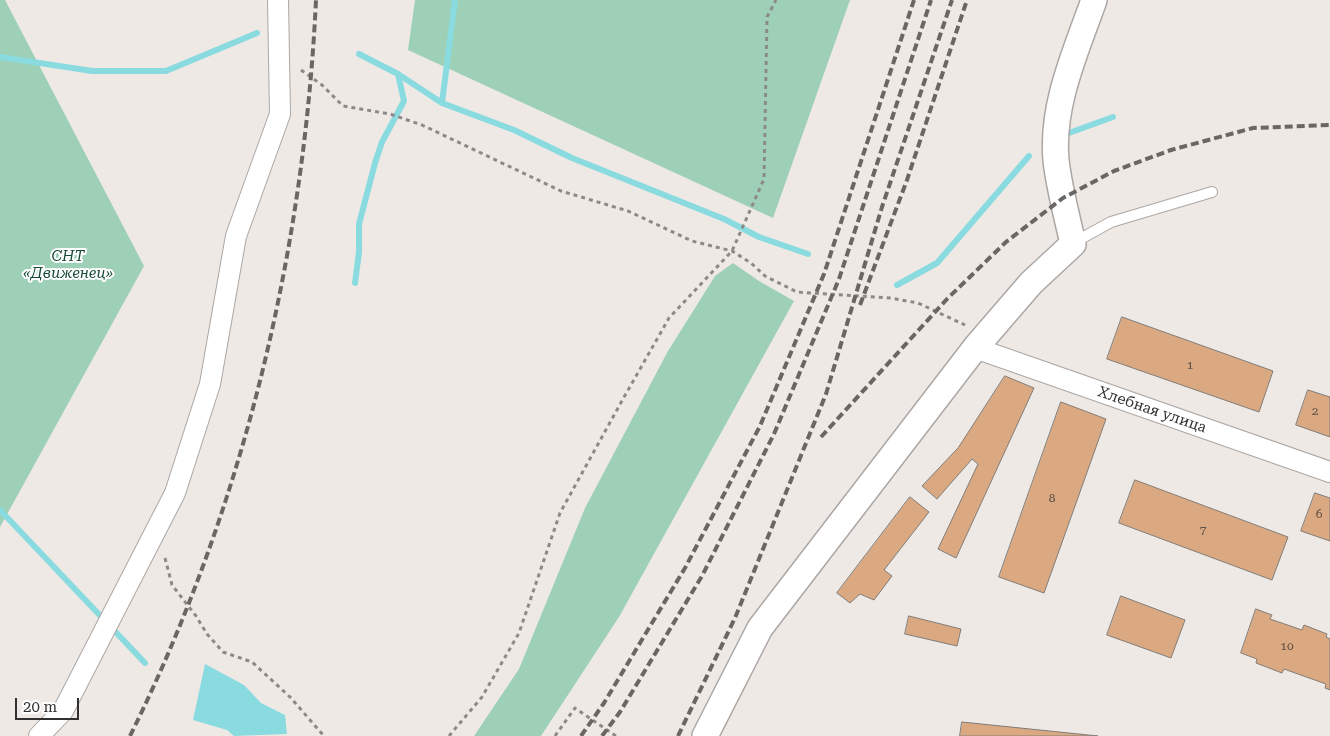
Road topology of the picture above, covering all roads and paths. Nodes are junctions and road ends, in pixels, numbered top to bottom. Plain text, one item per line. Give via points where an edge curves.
1 (278, 0) edge
2 (776, 0) edge
3 (1094, 0) edge
4 (279, 48) junction
5 (1212, 192) dead end
6 (1073, 244) junction
7 (732, 251) junction
8 (981, 341) junction
9 (1330, 472) edge
10 (172, 585) dead end
11 (39, 736) edge
12 (324, 736) edge
13 (449, 736) edge
14 (555, 736) edge
15 (616, 736) edge
16 (705, 736) edge

1 - 4 street
2 - 7 path via 767,17 764,179
3 - 6 street via 1067,75 1057,125 1056,160
4 - 7 path via 343,106 390,114 561,191 628,211 692,241
4 - 11 street via 280,114 236,236 210,384 176,493 63,711
5 - 6 lane via 1111,222
6 - 8 street via 1031,283
7 - 8 path via 765,276 797,292 918,303
7 - 13 path via 669,318 560,513 519,633 482,697
8 - 9 street, Хлебная улица
8 - 16 street via 760,628
10 - 12 path via 206,634 223,652 252,662 290,697
14 - 15 path via 575,708

